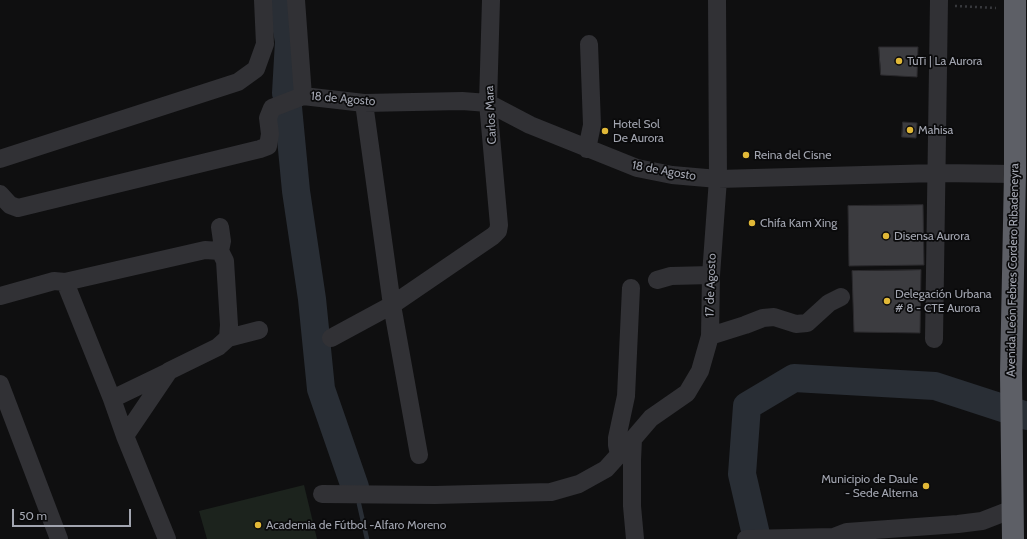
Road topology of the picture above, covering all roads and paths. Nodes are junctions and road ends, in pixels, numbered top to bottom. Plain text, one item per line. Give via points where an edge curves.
1 (263, 0) edge
2 (296, 0) edge
3 (491, 0) edge
4 (717, 0) edge
5 (939, 3) edge
6 (1015, 4) edge
7 (589, 44) dead end
8 (303, 96) junction
9 (364, 103) junction
10 (488, 103) junction
11 (587, 149) junction
12 (0, 159) edge
13 (937, 173) junction
14 (1015, 174) junction
15 (718, 179) junction
16 (0, 194) edge
17 (220, 227) dead end
18 (220, 251) junction
19 (711, 276) junction
20 (657, 280) dead end
21 (65, 282) junction
22 (631, 288) dead end
23 (0, 296) edge
24 (841, 297) dead end
25 (392, 305) junction
26 (259, 330) dead end
27 (710, 336) junction
28 (228, 338) junction
29 (331, 338) dead end
30 (934, 339) dead end
31 (168, 371) junction
32 (0, 384) edge
33 (112, 399) junction
34 (125, 436) junction
35 (633, 439) junction
36 (420, 455) dead end
37 (619, 455) junction
38 (322, 494) dead end
39 (1013, 509) junction
40 (833, 537) edge
41 (59, 539) edge
42 (167, 539) edge
43 (635, 539) edge
44 (746, 539) edge
45 (1013, 539) edge

1 - 12 street via 265,44 256,69 238,82
2 - 8 street
3 - 10 street, Carlos Mara
4 - 15 street, 17 de Agosto
5 - 6 path
5 - 13 street
6 - 14 highway, Avenida León Febres Cordero Ribadeneyra
7 - 11 street via 592,125
8 - 9 street, 18 de Agosto
8 - 16 street via 272,108 268,118 268,146 260,149 18,208 10,206
9 - 10 street, 18 de Agosto
9 - 25 street
10 - 11 street, 18 de Agosto via 530,125
10 - 25 street, Carlos Mara via 498,231
11 - 15 street, 18 de Agosto via 637,168 672,175
13 - 14 street, 18 de Agosto
13 - 15 street, 18 de Agosto
13 - 30 street
14 - 39 highway, Avenida León Febres Cordero Ribadeneyra via 1011,373
15 - 19 street, 17 de Agosto
17 - 18 street
18 - 21 street via 205,250
18 - 28 street via 224,261
19 - 20 street via 671,276
19 - 27 street, 17 de Agosto
21 - 23 street via 54,281
21 - 33 street
22 - 37 street via 626,396 617,438
24 - 27 street via 829,303 807,323 796,324 763,318
25 - 29 street
25 - 36 street
26 - 28 street
27 - 35 street, 17 de Agosto via 700,371 687,393 651,418
28 - 31 street via 218,347
31 - 33 street
31 - 34 street
32 - 41 street
33 - 34 street
34 - 42 street
35 - 37 street, 17 de Agosto
35 - 43 street via 632,506
37 - 38 street, 17 de Agosto via 606,469 579,484 551,492
39 - 40 street via 982,521 847,532
39 - 45 highway, Avenida León Febres Cordero Ribadeneyra
40 - 44 street

